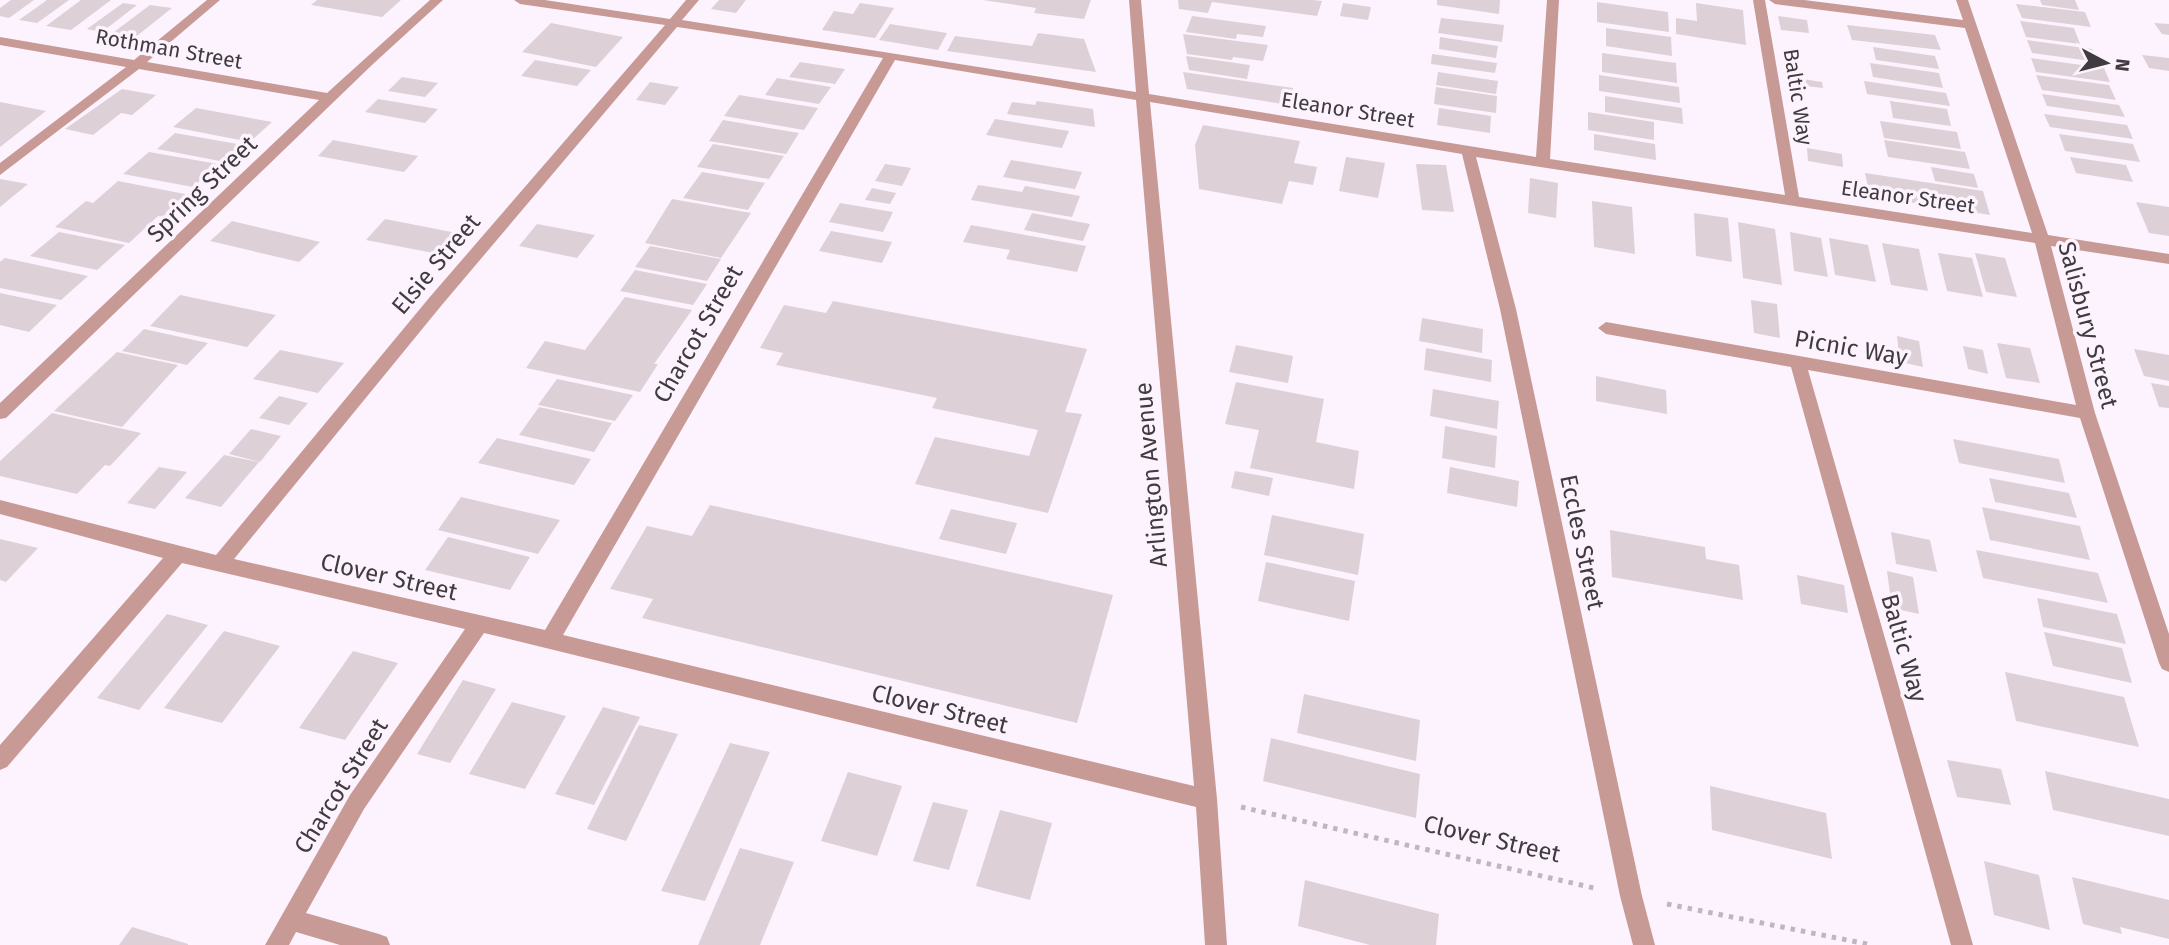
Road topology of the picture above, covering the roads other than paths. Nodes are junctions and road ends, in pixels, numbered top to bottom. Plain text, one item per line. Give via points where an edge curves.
1 (214, 0) edge
2 (437, 0) edge
3 (520, 0) edge
4 (693, 0) edge
5 (1135, 0) edge
6 (1553, 0) edge
7 (1759, 0) edge
8 (1775, 0) edge
9 (1962, 0) edge
10 (674, 24) junction
11 (1969, 25) junction
12 (0, 41) edge
13 (891, 55) junction
14 (137, 64) junction
15 (331, 98) junction
16 (1145, 99) junction
17 (1468, 151) junction
18 (1543, 161) junction
19 (0, 170) edge
20 (1793, 202) junction
21 (2041, 238) junction
22 (2169, 259) edge
23 (1606, 328) dead end
24 (1798, 364) junction
25 (0, 412) edge
26 (2087, 413) junction
27 (0, 507) edge
28 (178, 554) junction
29 (220, 563) junction
30 (480, 623) junction
31 (550, 640) junction
32 (2169, 663) edge
33 (0, 760) edge
34 (1206, 799) junction
35 (292, 920) junction
36 (276, 945) edge
37 (379, 945) edge
38 (1216, 945) edge
39 (1644, 945) edge
40 (1962, 945) edge

1 - 14 street
2 - 15 street, Spring Street
3 - 10 street, Eleanor Street
4 - 10 street, Elsie Street
5 - 16 street, Arlington Avenue
6 - 18 street
7 - 20 street, Baltic Way
8 - 11 street
9 - 11 street, Salisbury Street
10 - 13 street, Eleanor Street
10 - 29 street, Elsie Street via 435,302
11 - 21 street, Salisbury Street
12 - 14 street, Rothman Street
13 - 16 street, Eleanor Street
13 - 31 street, Charcot Street
14 - 15 street, Rothman Street
14 - 19 street
15 - 25 street, Spring Street
16 - 17 street, Eleanor Street
16 - 34 street, Arlington Avenue
17 - 18 street, Eleanor Street
17 - 39 street, Eccles Street via 1508,309
18 - 20 street, Eleanor Street
20 - 21 street, Eleanor Street
21 - 22 street, Eleanor Street
21 - 26 street, Salisbury Street
23 - 24 street, Picnic Way
24 - 26 street, Picnic Way
24 - 40 street, Baltic Way
26 - 32 street, Salisbury Street
27 - 28 street, Clover Street
28 - 29 street, Clover Street
28 - 33 street
29 - 30 street, Clover Street
30 - 31 street, Clover Street
30 - 35 street, Charcot Street via 357,802
31 - 34 street, Clover Street
34 - 38 street, Arlington Avenue
35 - 36 street, Charcot Street
35 - 37 street

